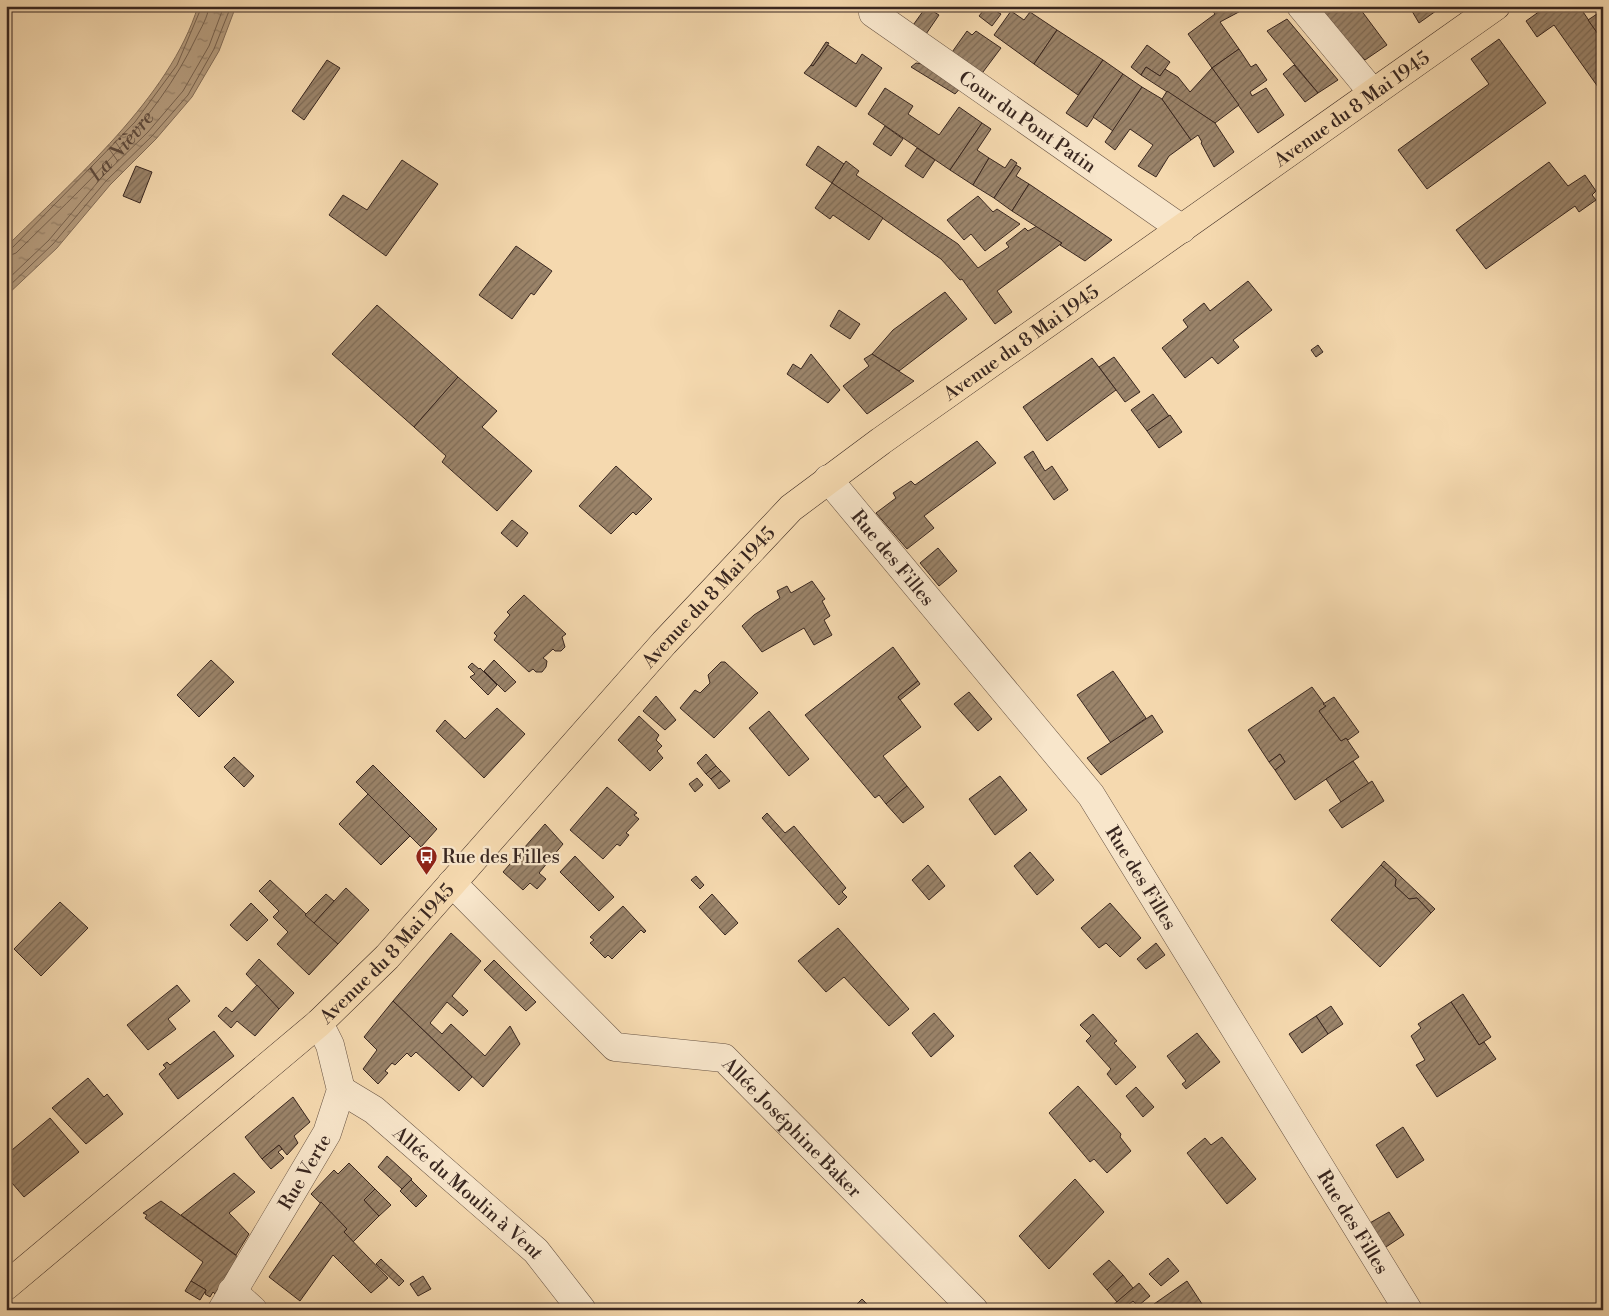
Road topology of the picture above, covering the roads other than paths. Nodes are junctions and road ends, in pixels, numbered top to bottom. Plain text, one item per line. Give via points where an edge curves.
1 (1301, 6) edge
2 (1496, 6) edge
3 (873, 13) dead end
4 (1373, 93) junction
5 (1182, 229) junction
6 (828, 479) junction
7 (452, 882) junction
8 (318, 1023) junction
9 (341, 1090) junction
10 (6, 1286) edge
11 (227, 1300) edge
12 (253, 1310) edge
13 (582, 1310) edge
14 (974, 1310) edge
15 (1408, 1310) edge

1 - 4 street
2 - 4 main road, Avenue du 8 Mai 1945
3 - 5 street, Cour du Pont Patin
4 - 5 main road, Avenue du 8 Mai 1945
5 - 6 main road, Avenue du 8 Mai 1945
6 - 7 main road, Avenue du 8 Mai 1945 via 791,508 664,644
6 - 15 street, Rue des Filles via 1091,794
7 - 8 main road, Avenue du 8 Mai 1945 via 386,957
7 - 14 street, Allée Joséphine Baker via 615,1047 724,1058
8 - 9 street via 330,1045
8 - 10 main road, Avenue du 8 Mai 1945
9 - 11 street, Rue Verte via 327,1133
9 - 13 street, Allée du Moulin à Vent via 374,1110 536,1251
11 - 12 street

